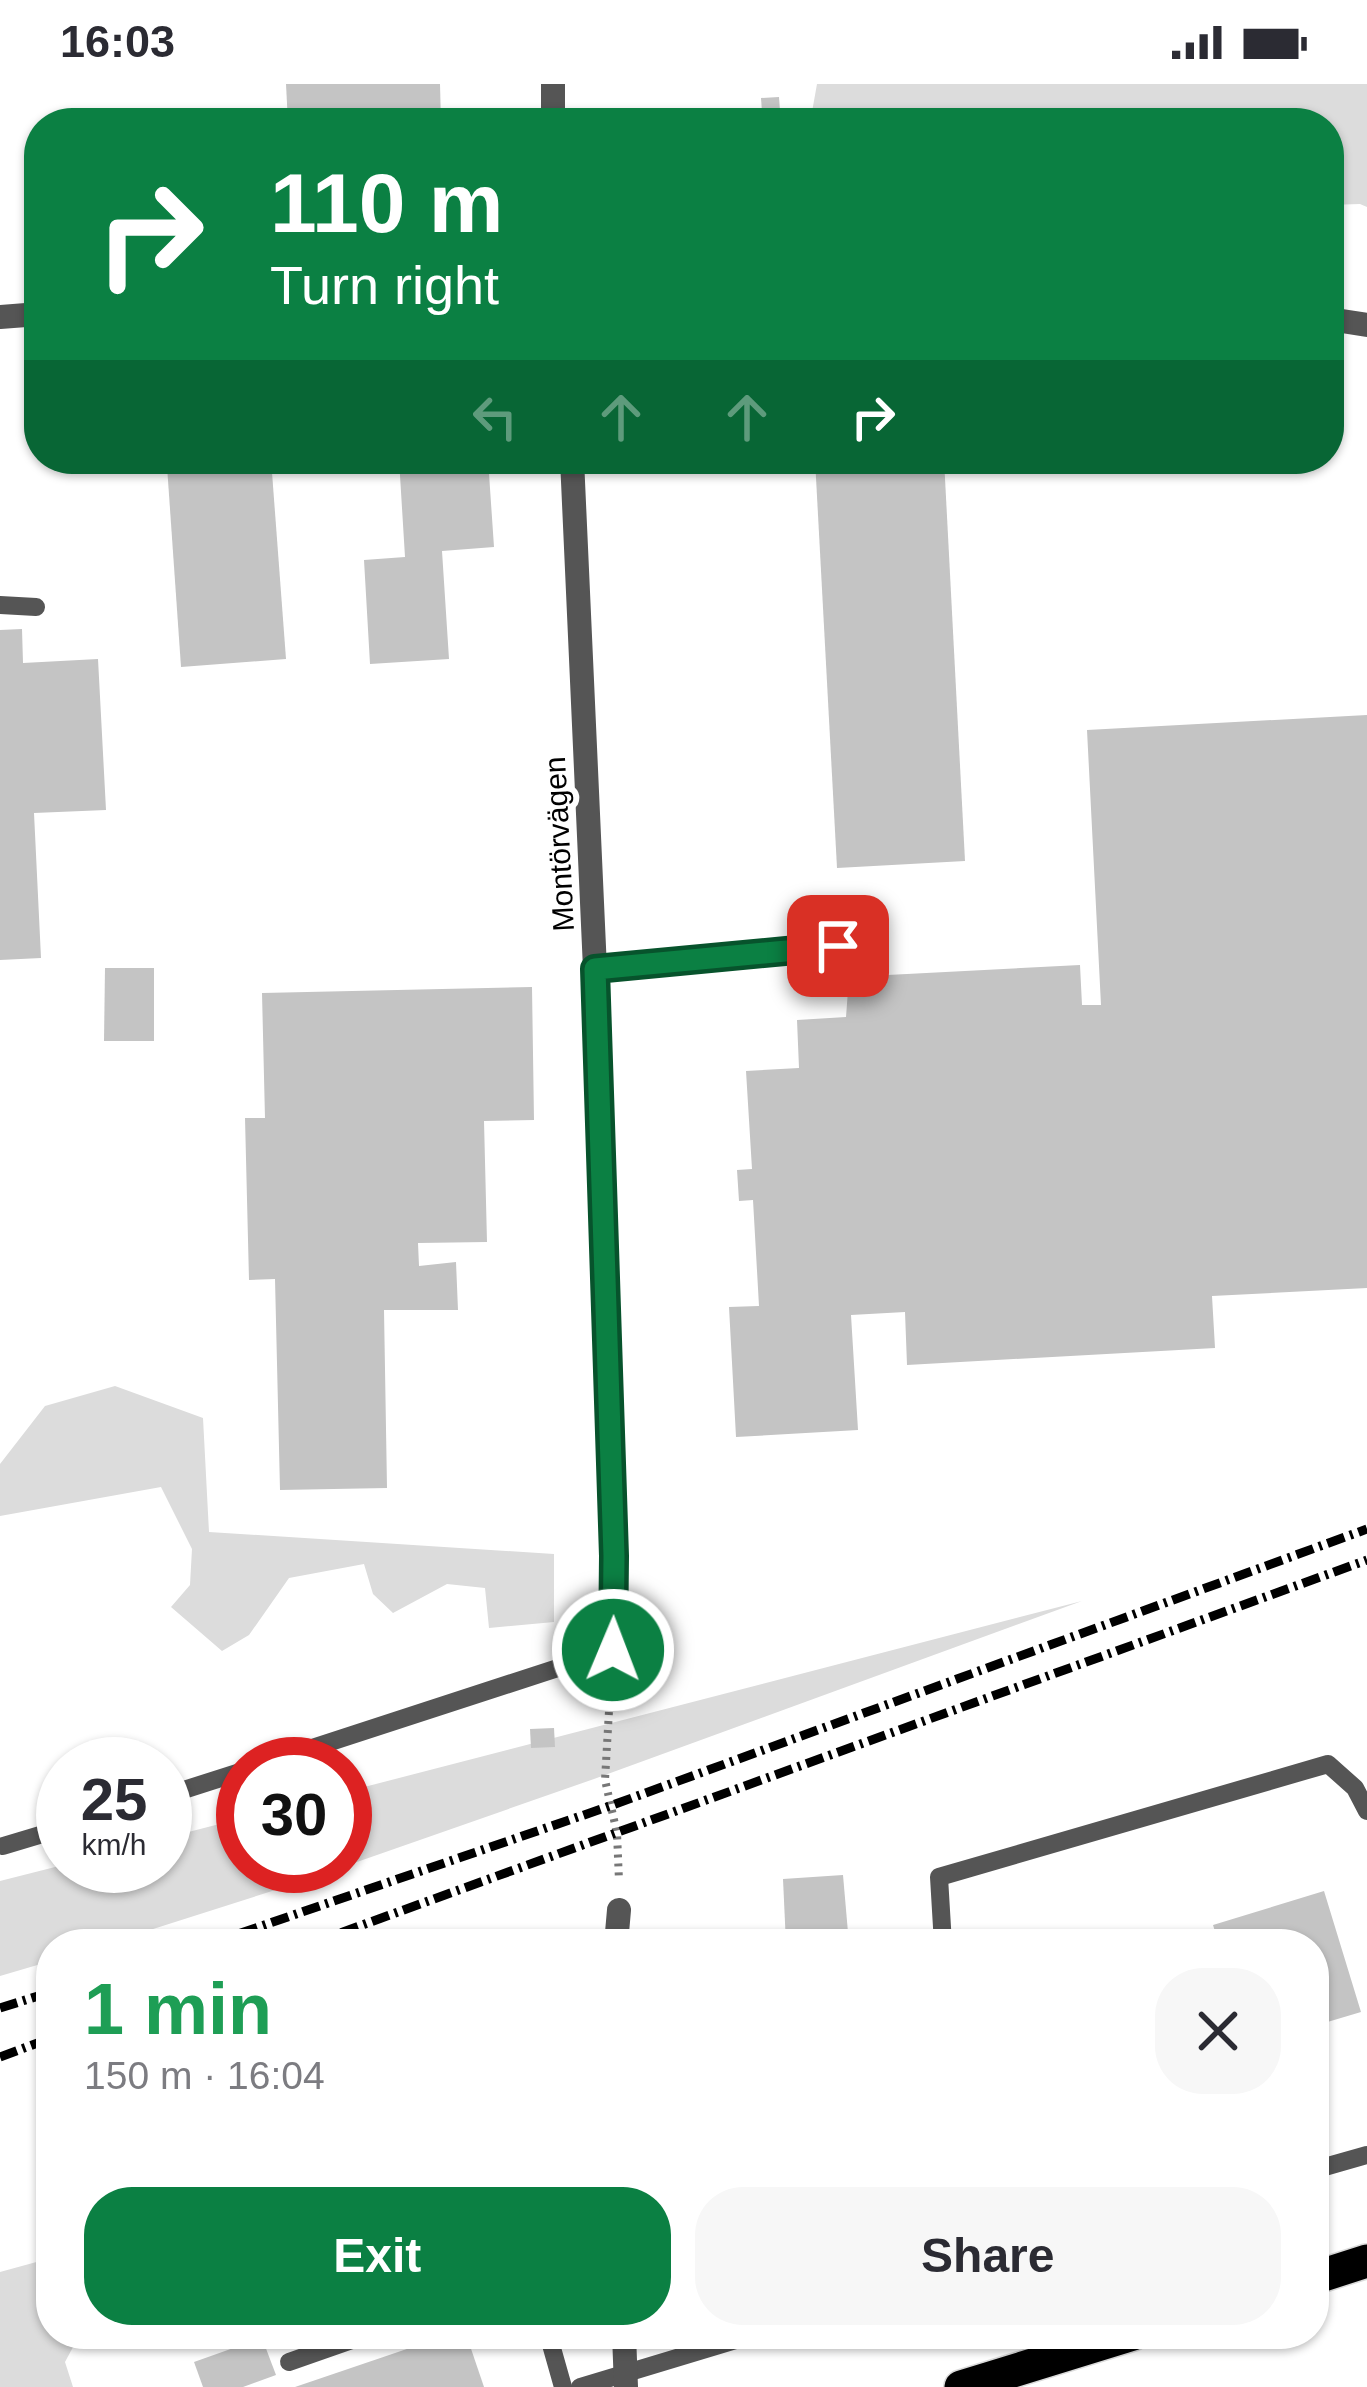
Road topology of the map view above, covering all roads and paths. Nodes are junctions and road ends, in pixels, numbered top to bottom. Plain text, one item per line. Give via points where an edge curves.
1 (573, 474) edge
2 (0, 604) edge
3 (36, 607) dead end
4 (838, 946) dead end
5 (595, 969) junction
6 (613, 1650) junction
7 (346, 1737) edge
8 (1367, 1811) edge
9 (36, 1836) edge
10 (3, 1846) dead end
11 (619, 1910) joint
12 (617, 1929) edge
13 (942, 1929) edge
14 (1367, 2155) edge
15 (1329, 2166) edge
16 (1367, 2261) edge
17 (1329, 2273) edge
18 (326, 2349) edge
19 (552, 2349) edge
20 (625, 2349) edge
21 (714, 2349) edge
22 (1084, 2349) edge
23 (289, 2362) dead end
24 (626, 2380) edge
25 (563, 2387) edge
26 (580, 2387) edge
27 (961, 2387) edge

1 - 5 street, Montörvägen
2 - 3 lane
4 - 5 lane
5 - 6 street, Montörvägen
6 - 7 lane
6 - 11 path via 605,1780 617,1833
8 - 13 lane via 1328,1764 939,1877
9 - 10 lane
11 - 12 street
14 - 15 lane
16 - 17 highway
18 - 23 lane
19 - 25 lane
20 - 24 street
21 - 24 lane
22 - 27 highway
24 - 26 lane

